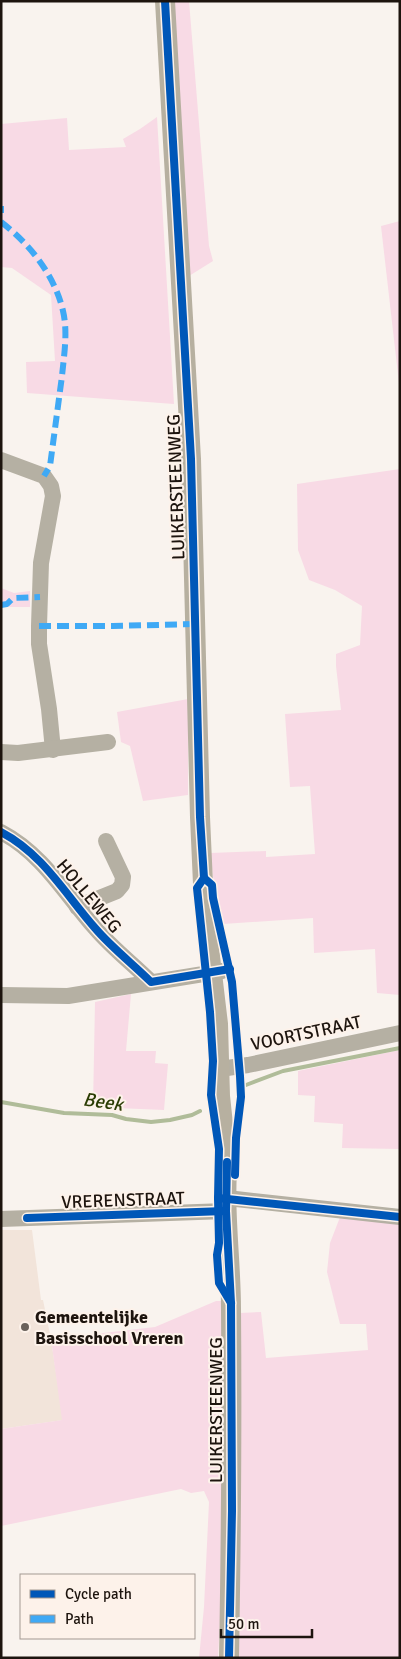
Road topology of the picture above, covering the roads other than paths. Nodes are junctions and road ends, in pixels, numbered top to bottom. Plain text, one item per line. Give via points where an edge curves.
1 (165, 1) edge
2 (1, 460) edge
3 (108, 742) dead end
4 (53, 750) junction
5 (1, 752) edge
6 (1, 832) edge
7 (106, 841) dead end
8 (77, 907) junction
9 (217, 971) junction
10 (151, 982) junction
11 (1, 994) edge
12 (400, 1033) edge
13 (225, 1069) junction
14 (226, 1205) junction
15 (400, 1217) edge
16 (1, 1219) edge
17 (229, 1658) edge

1 - 9 main road, LUIKERSTEENWEG via 191,459 206,935
2 - 4 street via 44,476 53,496 41,563 39,626
3 - 4 street
4 - 5 street
6 - 8 street, HOLLEWEG via 28,849 50,871
7 - 8 street via 122,877 122,885 117,891
8 - 10 street, HOLLEWEG via 111,946
9 - 10 street
9 - 13 main road, LUIKERSTEENWEG via 218,1024
10 - 11 street via 68,996
12 - 13 street, VOORTSTRAAT
13 - 14 main road, LUIKERSTEENWEG via 220,1096 227,1162
14 - 15 street, VRERENSTRAAT
14 - 16 street, VRERENSTRAAT
14 - 17 main road, LUIKERSTEENWEG via 231,1303

